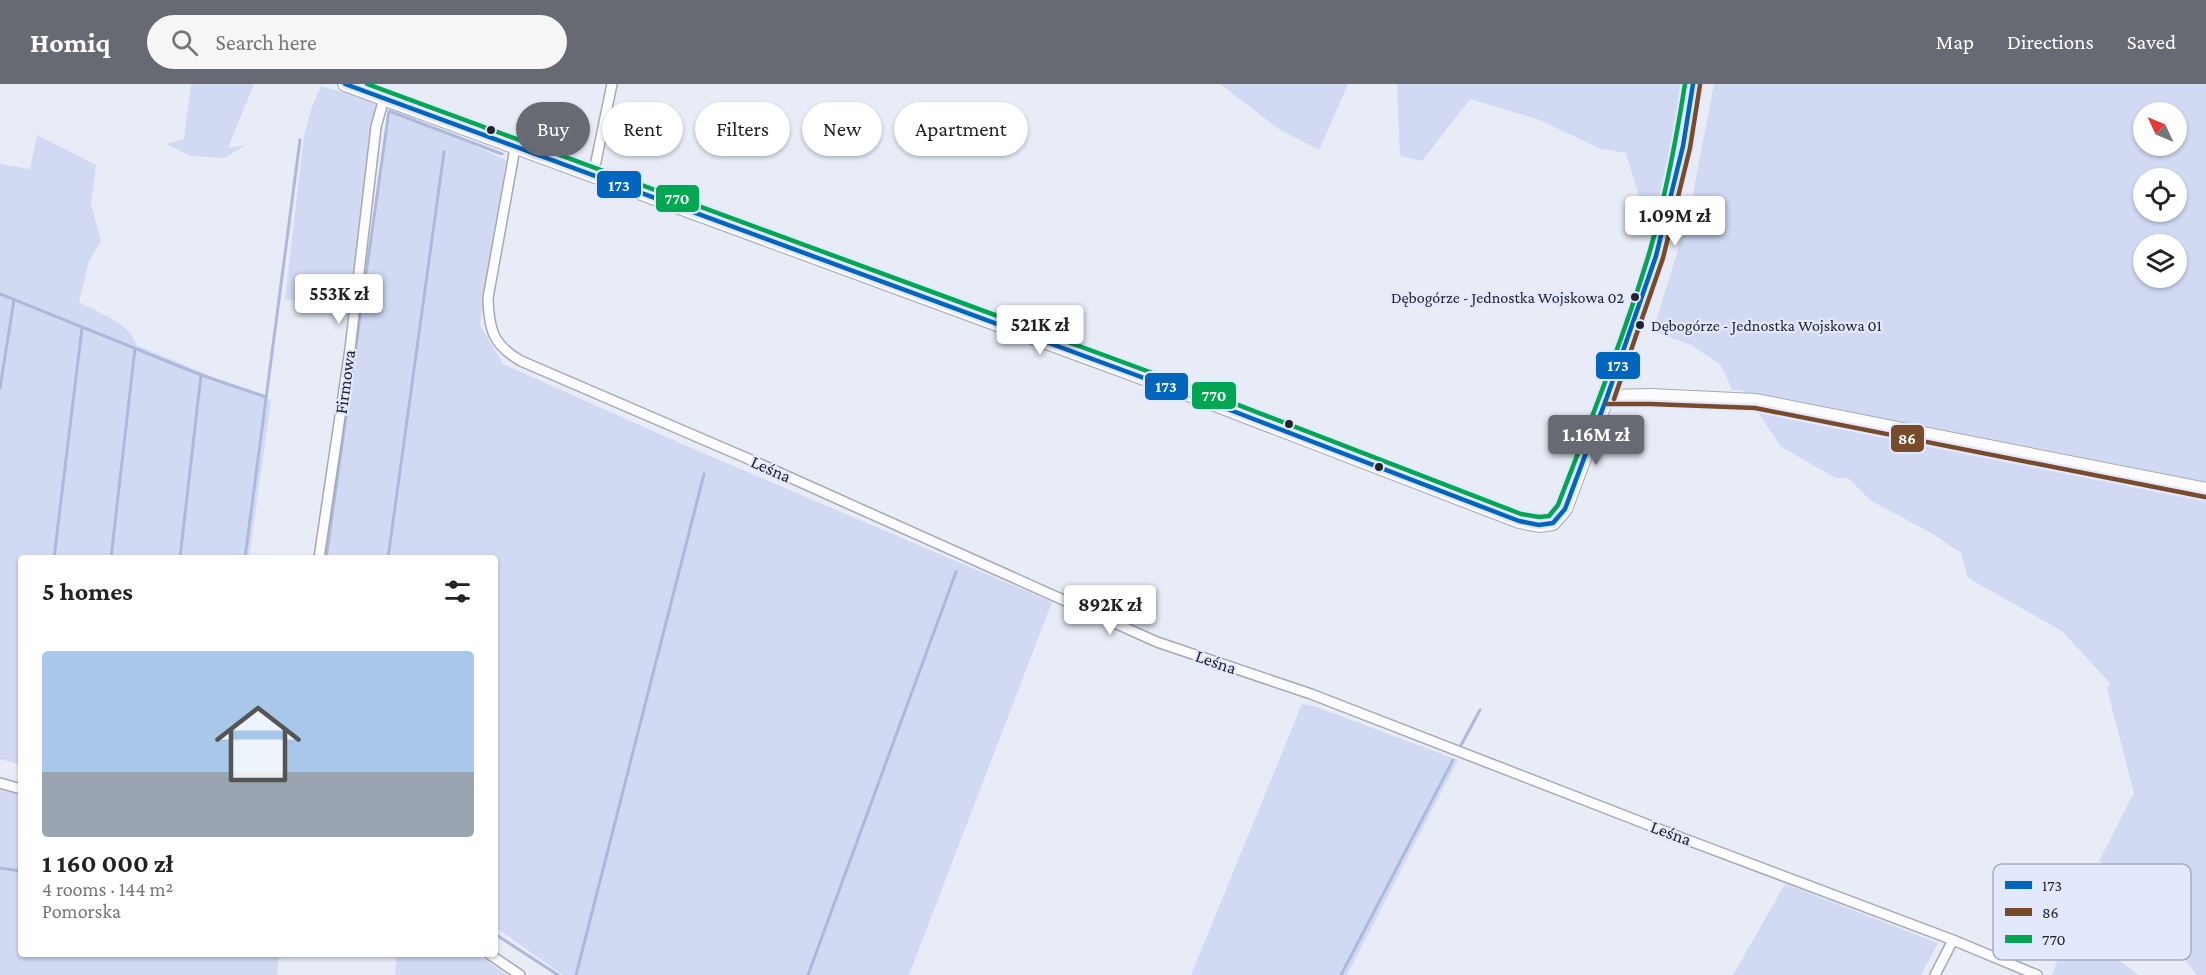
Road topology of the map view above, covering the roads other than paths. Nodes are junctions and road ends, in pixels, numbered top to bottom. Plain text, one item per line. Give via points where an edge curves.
1 (345, 84) edge
2 (612, 84) edge
3 (1693, 84) edge
4 (384, 98) junction
5 (516, 148) joint
6 (538, 156) edge
7 (593, 176) junction
8 (1607, 397) junction
9 (2206, 490) edge
10 (319, 555) edge
11 (0, 783) edge
12 (18, 788) edge
13 (1953, 940) junction
14 (493, 957) edge
15 (1993, 957) edge
16 (2001, 960) edge
17 (520, 975) edge
18 (1935, 975) edge
19 (2037, 975) edge

1 - 4 street
2 - 7 street
3 - 8 street via 1683,146 1656,256
4 - 5 street
4 - 10 street, Firmowa via 376,127 350,349
5 - 13 street, Leśna via 488,298 493,333 500,345 521,361 1157,642 1311,694
6 - 7 street
7 - 8 street via 1519,521 1552,523 1565,509
8 - 9 street via 1756,401
11 - 12 street
13 - 15 street, Leśna
13 - 18 street
14 - 17 street
16 - 19 street, Leśna

